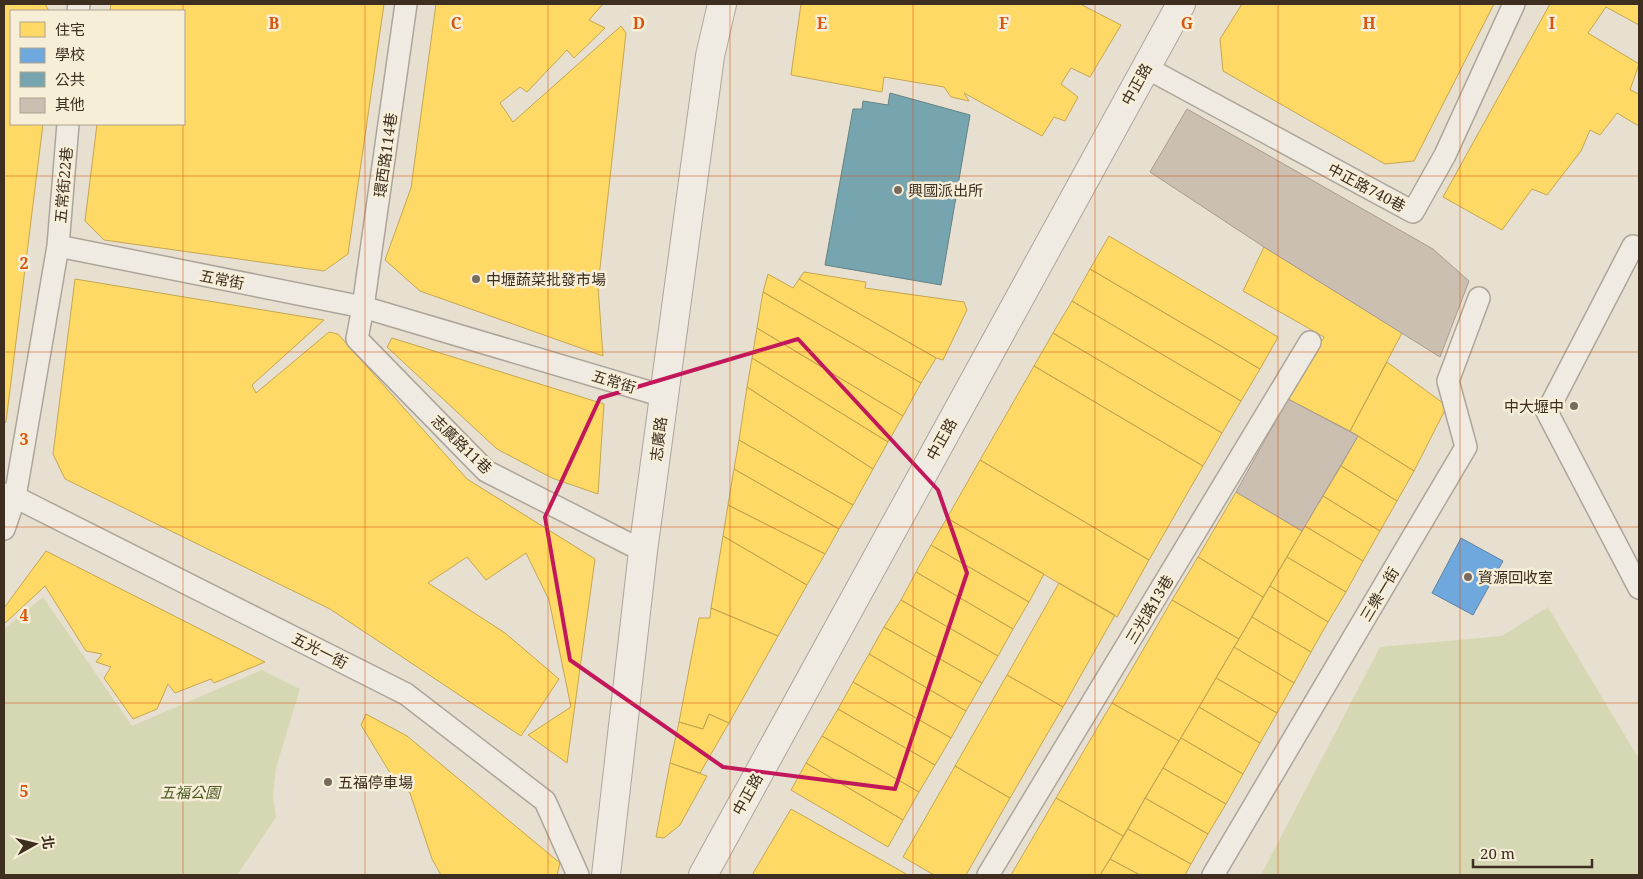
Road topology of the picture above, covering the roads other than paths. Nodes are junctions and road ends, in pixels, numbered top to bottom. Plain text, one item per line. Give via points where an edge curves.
1 (406, 4) edge
2 (722, 4) edge
3 (1181, 4) edge
4 (1514, 4) edge
5 (1145, 67) junction
6 (68, 125) edge
7 (58, 246) junction
8 (1633, 246) dead end
9 (1479, 298) dead end
10 (363, 307) junction
11 (1310, 342) dead end
12 (663, 396) junction
13 (9, 496) edge
14 (4, 529) edge
15 (643, 551) junction
16 (1639, 588) edge
17 (578, 875) edge
18 (606, 875) edge
19 (703, 875) edge
20 (988, 875) edge
21 (1213, 875) edge

1 - 10 lane, 環西路114巷
2 - 12 street, 志廣路 via 710,56
3 - 5 street, 中正路
4 - 5 lane, 中正路740巷 via 1445,155 1413,212
5 - 19 street, 中正路
6 - 7 lane, 五常街22巷
7 - 10 lane, 五常街
7 - 13 lane
8 - 16 lane via 1547,412
9 - 21 lane, 三樂一街 via 1448,381 1466,447
10 - 12 lane, 五常街
10 - 15 lane, 志廣路11巷 via 357,339 486,471
11 - 20 lane, 三光路13巷
12 - 15 street, 志廣路
13 - 14 lane
13 - 17 lane, 五光一街 via 406,694 544,801
15 - 18 street, 志廣路

